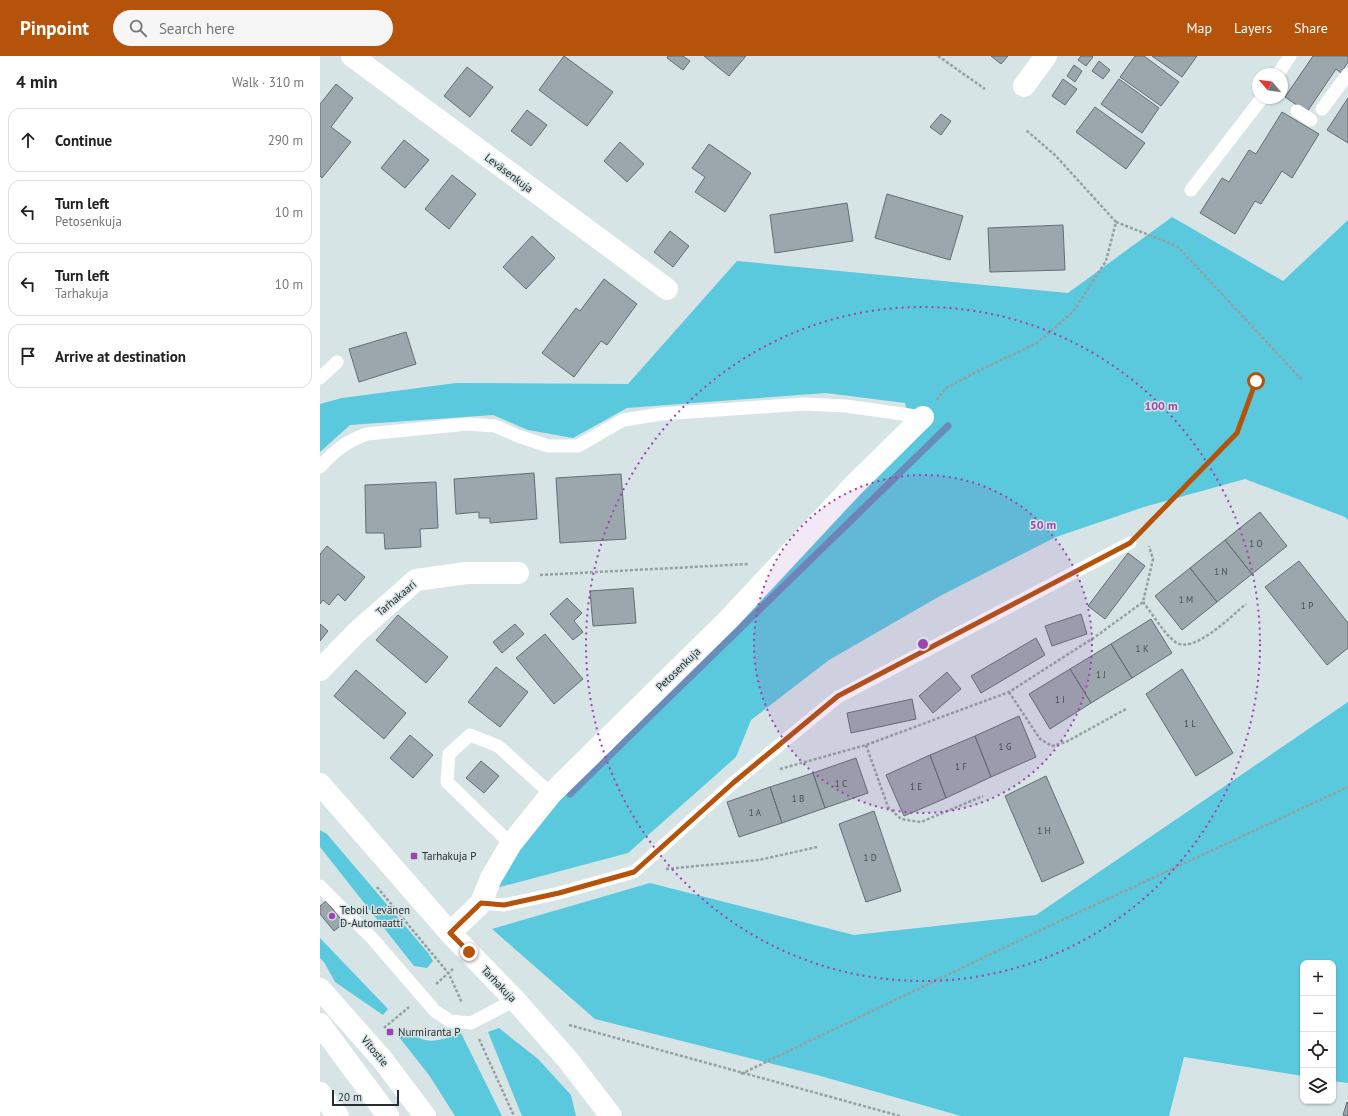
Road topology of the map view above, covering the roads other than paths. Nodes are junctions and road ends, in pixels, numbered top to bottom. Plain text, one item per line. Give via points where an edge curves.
1 (352, 56) edge
2 (1046, 56) edge
3 (1290, 56) edge
4 (1282, 68) edge
5 (1348, 74) edge
6 (1024, 86) dead end
7 (1257, 104) edge
8 (1322, 109) dead end
9 (1297, 111) dead end
10 (1311, 120) dead end
11 (1191, 190) dead end
12 (667, 289) dead end
13 (337, 362) dead end
14 (320, 378) edge
15 (923, 418) joint
16 (320, 467) edge
17 (1130, 543) road end
18 (518, 573) road end
19 (320, 670) edge
20 (322, 791) edge
21 (551, 794) junction
22 (511, 844) junction
23 (320, 886) edge
24 (481, 903) junction
25 (450, 933) junction
26 (320, 989) edge
27 (515, 1000) junction
28 (320, 1024) edge
29 (320, 1093) edge
30 (338, 1116) edge
31 (388, 1116) edge
32 (425, 1116) edge
33 (611, 1116) edge

1 - 12 street, Leväsenkuja
2 - 6 street
3 - 4 lane
5 - 8 lane
7 - 11 lane
9 - 10 lane
13 - 14 lane
15 - 16 lane via 846,406 804,404 662,414 623,420 578,446 548,446 495,426 468,424 367,434 352,439 333,452
15 - 21 street, Petosenkuja via 854,485 728,620
17 - 24 lane via 838,696 733,783 634,872 504,905
18 - 19 street, Tarhakaari via 466,573 416,580 357,632
20 - 25 street, Tarhakuja
21 - 22 street, Petosenkuja
21 - 22 lane via 498,746 470,734 449,754 447,782
22 - 24 street, Petosenkuja via 491,878
23 - 27 lane via 370,937 435,1011 450,1021 471,1023
24 - 25 street, Petosenkuja
25 - 27 street, Tarhakuja
26 - 32 street, Vitostie via 367,1042
27 - 33 street, Tarhakuja via 568,1060
28 - 31 street
29 - 30 street

